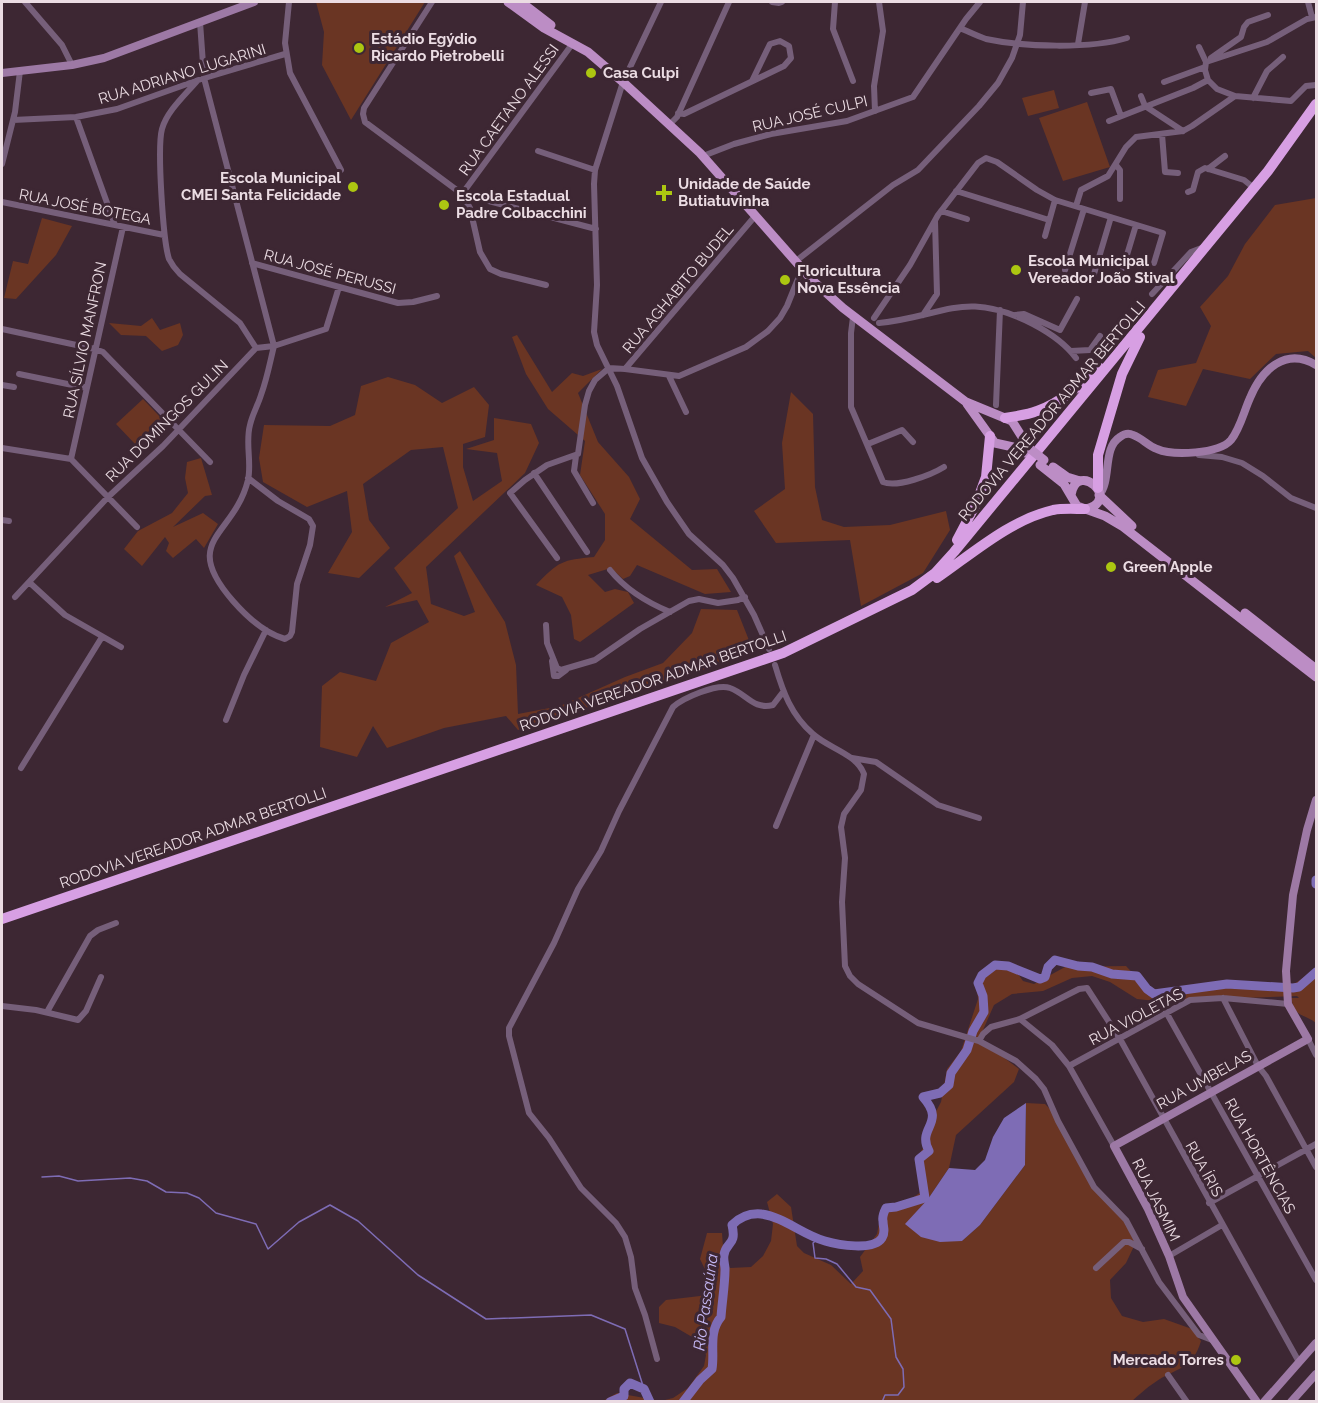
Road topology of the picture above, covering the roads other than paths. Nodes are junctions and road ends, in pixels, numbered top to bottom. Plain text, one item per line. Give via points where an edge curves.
1 (25, 2) edge
2 (254, 2) edge
3 (289, 2) edge
4 (432, 2) edge
5 (509, 2) edge
6 (520, 2) edge
7 (661, 2) edge
8 (729, 2) edge
9 (835, 2) edge
10 (879, 2) edge
11 (980, 2) edge
12 (1023, 2) edge
13 (1085, 2) edge
14 (1308, 2) edge
15 (535, 12) junction
16 (1268, 15) dead end
17 (1314, 17) edge
18 (200, 22) junction
19 (960, 28) junction
20 (1127, 38) dead end
21 (570, 41) junction
22 (1018, 42) junction
23 (1078, 44) junction
24 (1199, 47) dead end
25 (285, 54) junction
26 (1283, 57) dead end
27 (1205, 64) junction
28 (72, 65) junction
29 (20, 71) junction
30 (2, 73) edge
31 (200, 80) junction
32 (1208, 80) junction
33 (752, 81) junction
34 (853, 81) dead end
35 (623, 82) junction
36 (1164, 82) dead end
37 (1317, 85) edge
38 (1091, 93) dead end
39 (1141, 96) dead end
40 (1235, 96) junction
41 (1252, 98) junction
42 (1317, 104) edge
43 (1145, 106) junction
44 (876, 111) junction
45 (678, 113) junction
46 (1121, 116) junction
47 (76, 117) junction
48 (14, 120) junction
49 (1109, 122) dead end
50 (669, 125) junction
51 (1183, 131) junction
52 (1161, 134) junction
53 (538, 151) dead end
54 (703, 156) junction
55 (1225, 156) dead end
56 (2, 164) edge
57 (1116, 165) junction
58 (1208, 169) junction
59 (341, 170) dead end
60 (596, 170) junction
61 (1178, 173) dead end
62 (1254, 188) junction
63 (956, 191) junction
64 (1188, 192) dead end
65 (462, 194) junction
66 (1120, 199) dead end
67 (1055, 200) junction
68 (2, 202) edge
69 (1076, 206) junction
70 (1084, 209) junction
71 (941, 211) junction
72 (756, 215) junction
73 (1111, 217) junction
74 (967, 219) dead end
75 (1049, 220) junction
76 (934, 221) junction
77 (1136, 225) junction
78 (119, 226) junction
79 (596, 229) junction
80 (164, 235) junction
81 (1045, 236) dead end
82 (1208, 246) junction
83 (796, 261) junction
84 (252, 263) junction
85 (1154, 263) dead end
86 (1123, 268) dead end
87 (802, 269) junction
88 (1065, 270) dead end
89 (1094, 274) dead end
90 (546, 285) dead end
91 (339, 287) junction
92 (1152, 294) dead end
93 (436, 296) dead end
94 (1077, 300) dead end
95 (1157, 307) junction
96 (1000, 310) junction
97 (922, 315) junction
98 (1015, 315) junction
99 (874, 318) junction
100 (856, 320) junction
101 (879, 323) junction
102 (2, 329) edge
103 (876, 335) junction
104 (1100, 336) dead end
105 (1129, 342) junction
106 (274, 346) junction
107 (256, 348) junction
108 (95, 349) junction
109 (1070, 351) junction
110 (1076, 358) dead end
111 (1317, 365) edge
112 (609, 368) junction
113 (625, 369) junction
114 (19, 374) dead end
115 (669, 376) junction
116 (2, 385) edge
117 (14, 387) dead end
118 (87, 388) junction
119 (966, 402) junction
120 (996, 405) dead end
121 (686, 412) dead end
122 (1005, 418) junction
123 (178, 429) junction
124 (1017, 431) junction
125 (990, 436) junction
126 (913, 442) dead end
127 (868, 444) junction
128 (1007, 445) junction
129 (2, 448) edge
130 (1027, 450) junction
131 (1186, 454) junction
132 (576, 456) junction
133 (72, 459) junction
134 (210, 462) dead end
135 (944, 467) dead end
136 (534, 473) junction
137 (1057, 474) junction
138 (248, 478) junction
139 (1080, 482) junction
140 (1099, 492) junction
141 (1071, 495) junction
142 (108, 497) junction
143 (593, 503) dead end
144 (1086, 508) junction
145 (1317, 508) edge
146 (137, 527) dead end
147 (587, 552) dead end
148 (557, 558) dead end
149 (940, 567) junction
150 (610, 570) dead end
151 (29, 582) junction
152 (912, 590) junction
153 (743, 594) junction
154 (15, 597) dead end
155 (670, 612) junction
156 (546, 625) dead end
157 (266, 630) junction
158 (102, 636) junction
159 (121, 647) dead end
160 (769, 649) dead end
161 (775, 665) dead end
162 (1317, 669) edge
163 (1317, 677) edge
164 (783, 692) junction
165 (226, 720) dead end
166 (814, 735) junction
167 (852, 758) junction
168 (21, 768) dead end
169 (1317, 800) edge
170 (979, 818) dead end
171 (776, 826) dead end
172 (2, 919) edge
173 (116, 923) dead end
174 (101, 977) dead end
175 (1223, 998) junction
176 (1288, 1004) junction
177 (2, 1006) edge
178 (46, 1012) junction
179 (1166, 1012) junction
180 (1020, 1019) junction
181 (1120, 1039) junction
182 (1308, 1039) junction
183 (974, 1040) junction
184 (1317, 1055) edge
185 (1069, 1066) junction
186 (1258, 1066) junction
187 (1211, 1093) junction
188 (1163, 1119) junction
189 (1317, 1144) edge
190 (1114, 1146) junction
191 (1306, 1149) junction
192 (1317, 1167) edge
193 (1258, 1177) junction
194 (1209, 1203) junction
195 (1222, 1225) junction
196 (1142, 1249) junction
197 (1169, 1256) junction
198 (1096, 1268) dead end
199 (1317, 1280) edge
200 (1212, 1341) junction
201 (1317, 1343) edge
202 (1317, 1350) edge
203 (657, 1359) dead end
204 (1299, 1362) junction
205 (1316, 1374) edge
206 (1168, 1375) dead end
207 (1296, 1399) edge
208 (1187, 1401) edge
209 (1257, 1401) edge
210 (1264, 1401) edge

1 - 28 street via 62,45
2 - 18 street
3 - 25 street
4 - 65 street via 363,114 372,129
5 - 15 main road via 529,13
5 - 21 main road via 544,28
6 - 15 main road
7 - 35 street
8 - 45 street
9 - 34 street via 833,29
10 - 44 street via 884,31 874,92
11 - 19 street, RUA JOSÉ CULPI
12 - 22 street
13 - 23 street
14 - 17 street
15 - 21 main road
16 - 27 street via 1248,22 1241,37
17 - 27 street via 1267,42
18 - 28 street via 119,53
18 - 31 street
19 - 22 street via 988,39
19 - 44 street, RUA JOSÉ CULPI via 913,97
20 - 23 street
21 - 35 main road
21 - 65 street, RUA CAETANO ALESSI
22 - 23 street
22 - 83 street via 1002,78 924,164
24 - 27 street
25 - 31 street, RUA ADRIANO LUGARINI
25 - 59 street via 294,82
26 - 41 street via 1267,71
27 - 32 street
27 - 36 street
28 - 29 street
29 - 30 street
29 - 48 street
31 - 47 street, RUA ADRIANO LUGARINI via 127,106
31 - 80 street via 162,129
31 - 84 street
32 - 40 street via 1223,93
32 - 43 street
33 - 33 street via 773,41 789,46 792,54 784,66
33 - 45 street via 684,114
35 - 50 main road
35 - 60 street
37 - 41 street via 1306,86 1291,101
38 - 46 street via 1111,89
39 - 43 street
40 - 41 street
40 - 51 street
42 - 62 highway, RODOVIA VEREADOR ADMAR BERTOLLI
43 - 46 street
43 - 51 street
44 - 54 street, RUA JOSÉ CULPI via 843,122 761,137
45 - 50 street
46 - 49 street
47 - 48 street, RUA ADRIANO LUGARINI
47 - 78 street
48 - 56 street
50 - 54 main road
51 - 52 street
52 - 57 street via 1136,137
52 - 61 street via 1165,172
53 - 60 street
54 - 72 main road
55 - 58 street
57 - 66 street via 1120,170
57 - 69 street via 1108,176 1081,190
58 - 62 street via 1244,180
58 - 64 street via 1197,174 1194,187
60 - 79 street
62 - 82 highway, RODOVIA VEREADOR ADMAR BERTOLLI
63 - 67 street via 978,162 986,158
63 - 71 street
63 - 75 street
65 - 79 street
65 - 90 street, RUA CAETANO ALESSI via 470,208 480,252 490,269
67 - 69 street
67 - 75 street
68 - 78 street, RUA JOSÉ BOTEGA
69 - 70 street
70 - 73 street
70 - 88 street
71 - 74 street
71 - 76 street
72 - 83 main road
72 - 113 street, RUA AGHABITO BUDEL
73 - 77 street
73 - 89 street
75 - 81 street
76 - 97 street via 937,294
76 - 99 street
77 - 85 street via 1163,233
77 - 86 street
78 - 80 street, RUA JOSÉ BOTEGA
78 - 108 street, RUA SÍLVIO MANFRON
79 - 112 street via 594,332
80 - 107 street via 176,270 240,323
82 - 92 street via 1191,252
82 - 95 highway, RODOVIA VEREADOR ADMAR BERTOLLI
83 - 87 main road
84 - 91 street, RUA JOSÉ PERUSSI
84 - 106 street
87 - 100 main road
87 - 115 street via 784,312 760,337 706,365
91 - 93 street, RUA JOSÉ PERUSSI via 398,303
91 - 106 street via 326,329
94 - 98 street via 1060,330 1024,314
95 - 105 highway, RODOVIA VEREADOR ADMAR BERTOLLI
95 - 140 highway via 1122,374 1098,455
96 - 97 street via 963,306
96 - 98 street
96 - 120 street
97 - 101 street
98 - 109 street via 1048,332
99 - 100 street
99 - 101 street
100 - 103 main road
100 - 127 street via 851,333 851,407
101 - 103 street
102 - 108 street
103 - 119 main road
104 - 109 street via 1090,350
105 - 122 highway via 1090,378 1055,402 1039,411
105 - 149 highway, RODOVIA VEREADOR ADMAR BERTOLLI
106 - 107 street
106 - 138 street via 249,426
107 - 123 street, RUA DOMINGOS GULIN
108 - 118 street, RUA SÍLVIO MANFRON
108 - 123 street via 106,355
109 - 110 street
111 - 131 street via 1302,358 1281,361 1255,387 1229,442
112 - 113 street, RUA AGHABITO BUDEL
112 - 132 street via 589,391
112 - 153 street via 642,458 667,502 688,534 723,565
113 - 115 street
114 - 118 street
115 - 121 street
116 - 117 street
118 - 133 street, RUA SÍLVIO MANFRON
119 - 122 main road
119 - 125 main road
122 - 124 main road via 1015,424
122 - 125 main road via 993,423
123 - 134 street
123 - 142 street, RUA DOMINGOS GULIN
124 - 128 main road via 1015,440
124 - 130 main road
125 - 128 main road via 995,443
125 - 149 highway via 988,470 982,490
126 - 127 street via 902,430
127 - 135 street via 879,476 887,484 930,475
128 - 130 main road
129 - 133 street
130 - 137 main road
131 - 140 street via 1159,450 1126,434 1114,444
131 - 145 street via 1242,463 1291,498
132 - 136 street
132 - 143 street via 574,471
133 - 142 street
136 - 147 street
136 - 148 street via 510,493
137 - 139 main road
137 - 141 main road
138 - 157 street via 241,498 211,548 209,560 213,576 224,591
138 - 157 street via 305,516 313,526 298,578 290,636 285,639
139 - 140 main road via 1092,482
139 - 141 main road
140 - 144 main road via 1096,503
140 - 162 main road via 1120,517
141 - 144 main road via 1077,506
142 - 146 street
142 - 151 street, RUA DOMINGOS GULIN
144 - 152 highway via 1039,515
144 - 163 main road via 1122,526
149 - 152 highway, RODOVIA VEREADOR ADMAR BERTOLLI
150 - 155 street via 644,601
151 - 154 street, RUA DOMINGOS GULIN
151 - 158 street via 64,615
152 - 172 highway, RODOVIA VEREADOR ADMAR BERTOLLI via 774,657
153 - 155 street via 738,600 718,603 694,600
153 - 160 street
155 - 156 street via 596,660 568,668 558,676 554,676
157 - 165 street
158 - 159 street
158 - 168 street
161 - 164 street
164 - 166 street via 795,715
164 - 203 street via 773,705 762,706 722,687 684,699 673,707 509,1029 529,1113 579,1184 616,1223 627,1243 635,1288
166 - 167 street
166 - 171 street
167 - 170 street via 876,762 938,805
167 - 183 street via 864,779 842,821 847,971 858,984 913,1020
169 - 176 street via 1293,895 1288,935
173 - 178 street via 90,936
174 - 178 street via 80,1019
175 - 176 street, RUA VIOLETAS
175 - 179 street, RUA VIOLETAS via 1190,1000
175 - 186 street
176 - 182 street
177 - 178 street
179 - 181 street, RUA VIOLETAS
179 - 187 street, RUA HORTÊNCIAS
180 - 181 street, RUA ÍRIS via 1079,988 1087,988
180 - 183 street via 991,1027
180 - 185 street, RUA JASMIM via 1052,1045
181 - 185 street, RUA VIOLETAS
181 - 188 street, RUA ÍRIS
182 - 184 street
182 - 186 street, RUA UMBELAS
183 - 196 street via 1016,1061 1044,1089 1094,1186 1126,1221
185 - 190 street, RUA JASMIM
186 - 187 street, RUA UMBELAS
186 - 191 street
187 - 188 street, RUA UMBELAS
187 - 193 street, RUA HORTÊNCIAS
188 - 190 street, RUA UMBELAS
188 - 194 street, RUA ÍRIS
189 - 191 street
190 - 197 street, RUA JASMIM
191 - 192 street
191 - 193 street
193 - 194 street
193 - 199 street, RUA HORTÊNCIAS
194 - 195 street, RUA ÍRIS
195 - 197 street
195 - 204 street, RUA ÍRIS
196 - 198 street via 1124,1242
196 - 200 street via 1159,1282 1188,1321 1199,1335
197 - 200 street, RUA JASMIM via 1183,1297
200 - 209 street, RUA JASMIM
201 - 204 street
202 - 204 street
204 - 210 street
205 - 207 street
206 - 208 street

